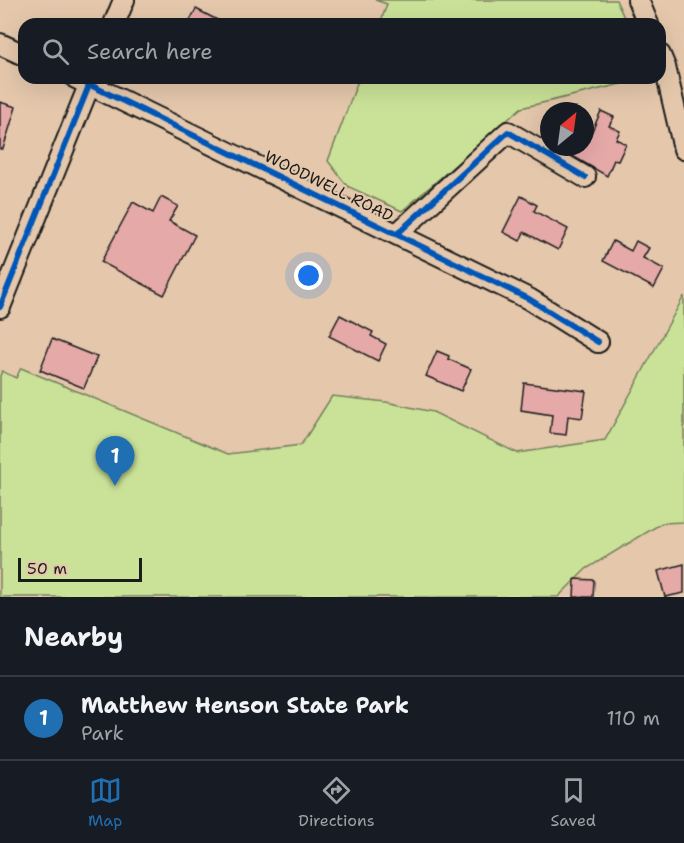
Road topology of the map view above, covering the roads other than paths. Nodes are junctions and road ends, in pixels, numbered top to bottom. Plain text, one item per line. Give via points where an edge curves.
1 (124, 0) edge
2 (116, 18) edge
3 (0, 44) edge
4 (18, 52) edge
5 (666, 71) edge
6 (84, 84) edge
7 (94, 84) edge
8 (684, 148) edge
9 (585, 177) dead end
10 (397, 234) junction
11 (0, 307) edge
12 (598, 342) dead end

1 - 2 street
3 - 4 street
5 - 8 street
6 - 11 street
7 - 10 street, WOODWELL ROAD
9 - 10 street via 508,132
10 - 12 street, WOODWELL ROAD via 529,299

